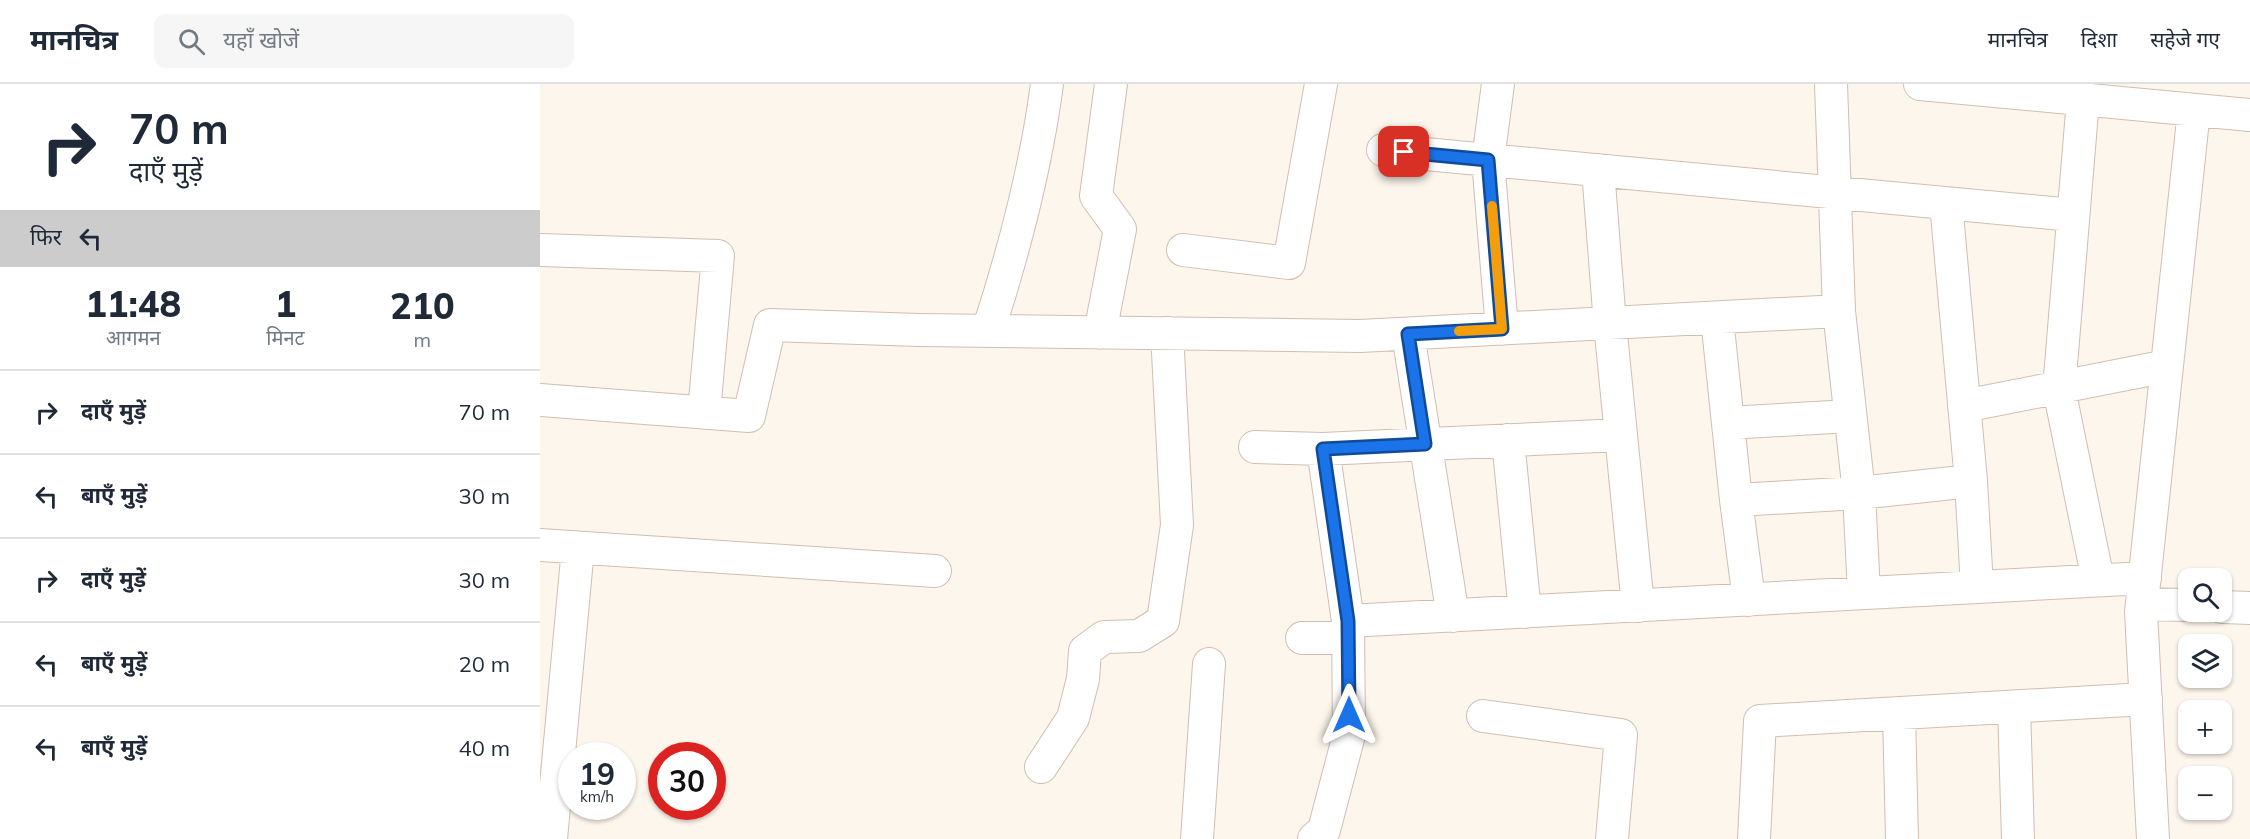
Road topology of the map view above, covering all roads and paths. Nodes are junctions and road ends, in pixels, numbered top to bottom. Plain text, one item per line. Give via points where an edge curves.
1 (1047, 84) edge
2 (1111, 84) edge
3 (1321, 84) edge
4 (1498, 84) edge
5 (1831, 84) edge
6 (1920, 84) edge
7 (2083, 100) junction
8 (2194, 110) junction
9 (2250, 115) edge
10 (1383, 150) dead end
11 (1488, 160) junction
12 (1598, 170) junction
13 (1835, 193) junction
14 (1946, 203) junction
15 (2073, 215) junction
16 (540, 250) edge
17 (1183, 250) dead end
18 (1839, 311) junction
19 (1717, 318) junction
20 (1610, 324) junction
21 (1502, 329) junction
22 (988, 331) junction
23 (1100, 333) junction
24 (1167, 333) junction
25 (1408, 334) junction
26 (2167, 366) junction
27 (2059, 388) junction
28 (540, 400) edge
29 (1964, 406) junction
30 (704, 412) junction
31 (1850, 416) junction
32 (1728, 423) junction
33 (1621, 435) junction
34 (1508, 440) junction
35 (1425, 444) junction
36 (1255, 447) dead end
37 (1323, 449) junction
38 (1971, 481) junction
39 (1859, 493) junction
40 (1736, 500) junction
41 (540, 545) edge
42 (578, 548) junction
43 (935, 571) dead end
44 (2098, 580) junction
45 (1977, 587) junction
46 (2143, 591) junction
47 (1864, 593) junction
48 (1749, 600) junction
49 (2178, 602) edge
50 (1638, 606) junction
51 (2232, 607) edge
52 (2250, 608) edge
53 (1525, 612) junction
54 (1453, 616) junction
55 (1348, 629) junction
56 (1302, 638) dead end
57 (1209, 664) dead end
58 (2146, 699) junction
59 (2014, 707) junction
60 (1899, 714) junction
61 (1483, 716) dead end
62 (1041, 767) dead end
63 (551, 839) edge
64 (1197, 839) edge
65 (1314, 839) edge
66 (1612, 839) edge
67 (1754, 839) edge
68 (1902, 839) edge
69 (2018, 839) edge
70 (2153, 839) edge

1 - 22 street via 1012,255
2 - 23 street via 1096,196 1120,229
3 - 17 street via 1289,263
4 - 11 street
5 - 13 street
6 - 7 street
7 - 8 street
7 - 15 street
8 - 9 street
8 - 26 street
10 - 11 street
11 - 12 street
11 - 21 street
12 - 13 street
12 - 20 street
13 - 14 street
13 - 18 street
14 - 15 street
14 - 29 street
15 - 27 street
16 - 30 street via 718,256
18 - 19 street
18 - 31 street
19 - 20 street
19 - 32 street
20 - 21 street
20 - 33 street
21 - 25 street
22 - 23 street
22 - 30 street via 770,325 749,416
23 - 24 street
24 - 25 street
24 - 62 street via 1177,525 1162,621 1139,636 1104,638 1085,651 1073,718
25 - 35 street
26 - 27 street
26 - 46 street
27 - 29 street
27 - 44 street
28 - 30 street
29 - 38 street
31 - 32 street
31 - 39 street
32 - 40 street
33 - 34 street
33 - 50 street
34 - 35 street
34 - 53 street
35 - 37 street
35 - 54 street
36 - 37 street
37 - 55 street
38 - 39 street
38 - 45 street
39 - 40 street
39 - 47 street
40 - 48 street
41 - 42 street
42 - 43 street
42 - 63 street
44 - 45 street
44 - 46 street
45 - 47 street
46 - 49 street
46 - 58 street
47 - 48 street
48 - 50 street
50 - 53 street
51 - 52 street
53 - 54 street
54 - 55 street
55 - 56 street
55 - 65 street via 1349,735 1324,830
57 - 64 street
58 - 59 street
58 - 70 street
59 - 60 street
59 - 69 street
60 - 67 street via 1760,721
60 - 68 street
61 - 66 street via 1621,735

